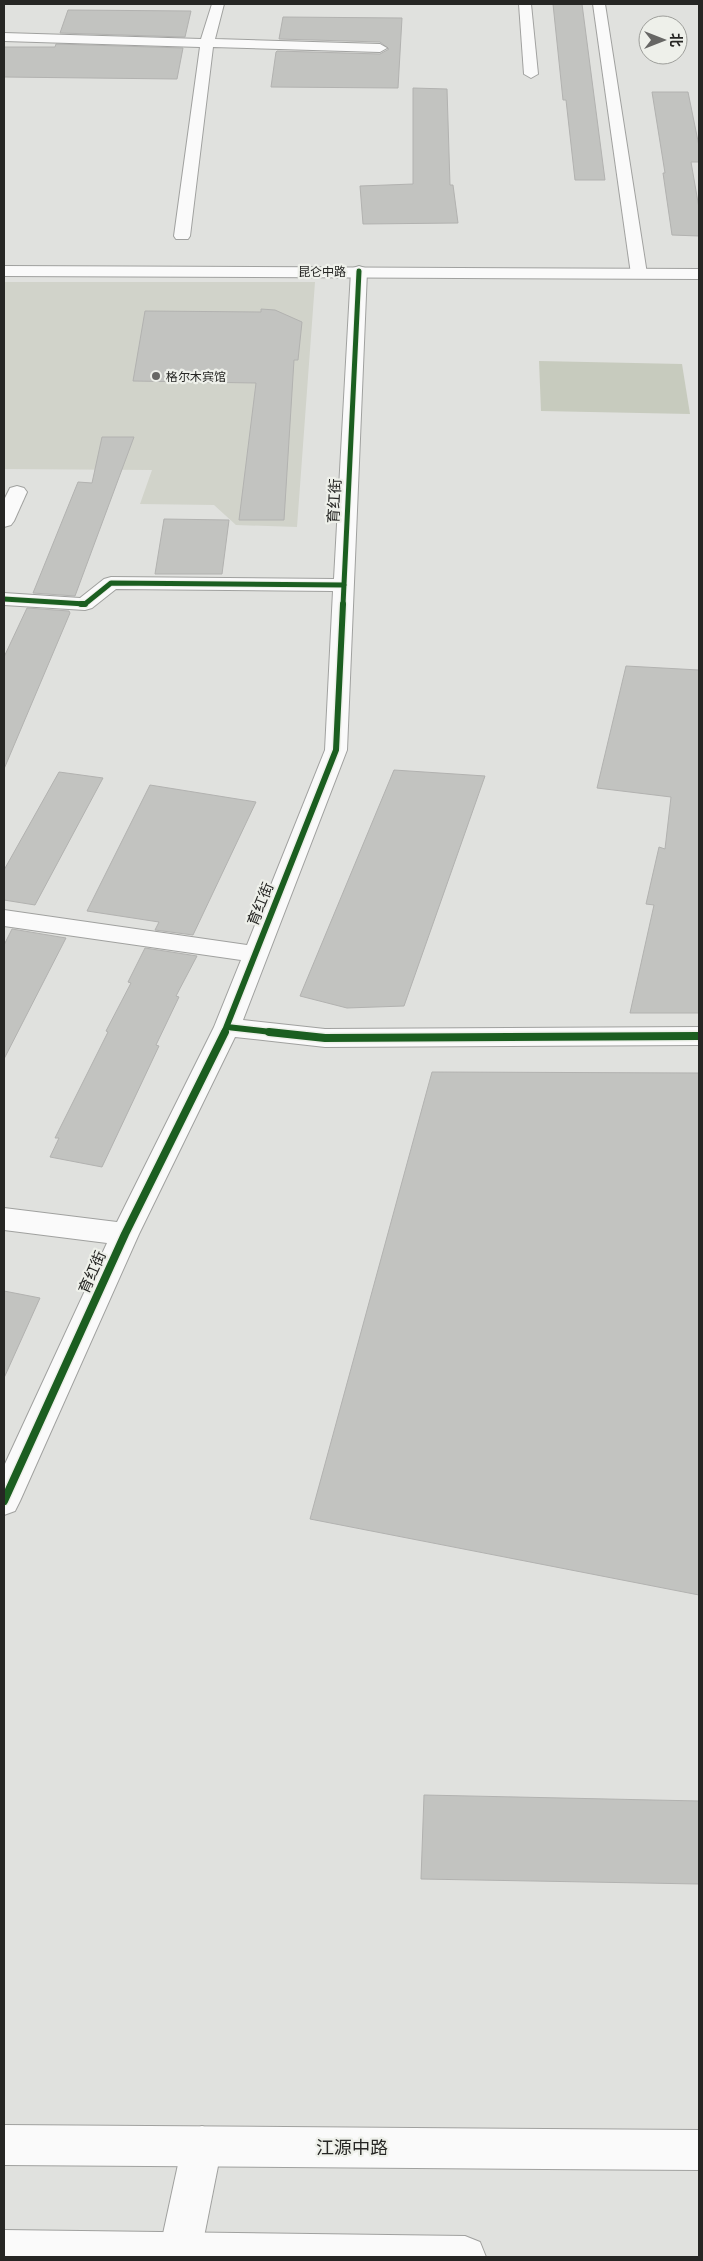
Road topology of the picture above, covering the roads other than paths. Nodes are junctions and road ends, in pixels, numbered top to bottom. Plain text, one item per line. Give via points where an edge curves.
1 (218, 4) edge
2 (525, 4) edge
3 (599, 4) edge
4 (4, 36) edge
5 (207, 44) junction
6 (380, 48) dead end
7 (531, 74) dead end
8 (182, 236) dead end
9 (4, 271) edge
10 (359, 271) junction
11 (639, 274) junction
12 (699, 274) edge
13 (17, 492) dead end
14 (4, 521) edge
15 (344, 585) junction
16 (4, 599) edge
17 (4, 918) edge
18 (255, 954) junction
19 (227, 1027) junction
20 (699, 1036) edge
21 (4, 1219) edge
22 (124, 1234) junction
23 (4, 1501) edge
24 (4, 2145) edge
25 (202, 2146) junction
26 (699, 2150) edge
27 (4, 2251) edge
28 (179, 2255) edge
29 (465, 2257) edge

1 - 5 street
2 - 7 street
3 - 11 street
4 - 5 street
5 - 6 street
5 - 8 street
9 - 10 street, 昆仑中路
10 - 11 street, 昆仑中路
10 - 15 street, 育红街
11 - 12 street, 昆仑中路
13 - 14 street
15 - 16 street via 110,582 84,604
15 - 18 street, 育红街 via 336,750
17 - 18 street
18 - 19 street, 育红街
19 - 20 street via 325,1038
19 - 22 street, 育红街
21 - 22 street
22 - 23 street, 育红街
24 - 25 street, 江源中路
25 - 26 street, 江源中路
25 - 28 street
27 - 28 street
28 - 29 street

